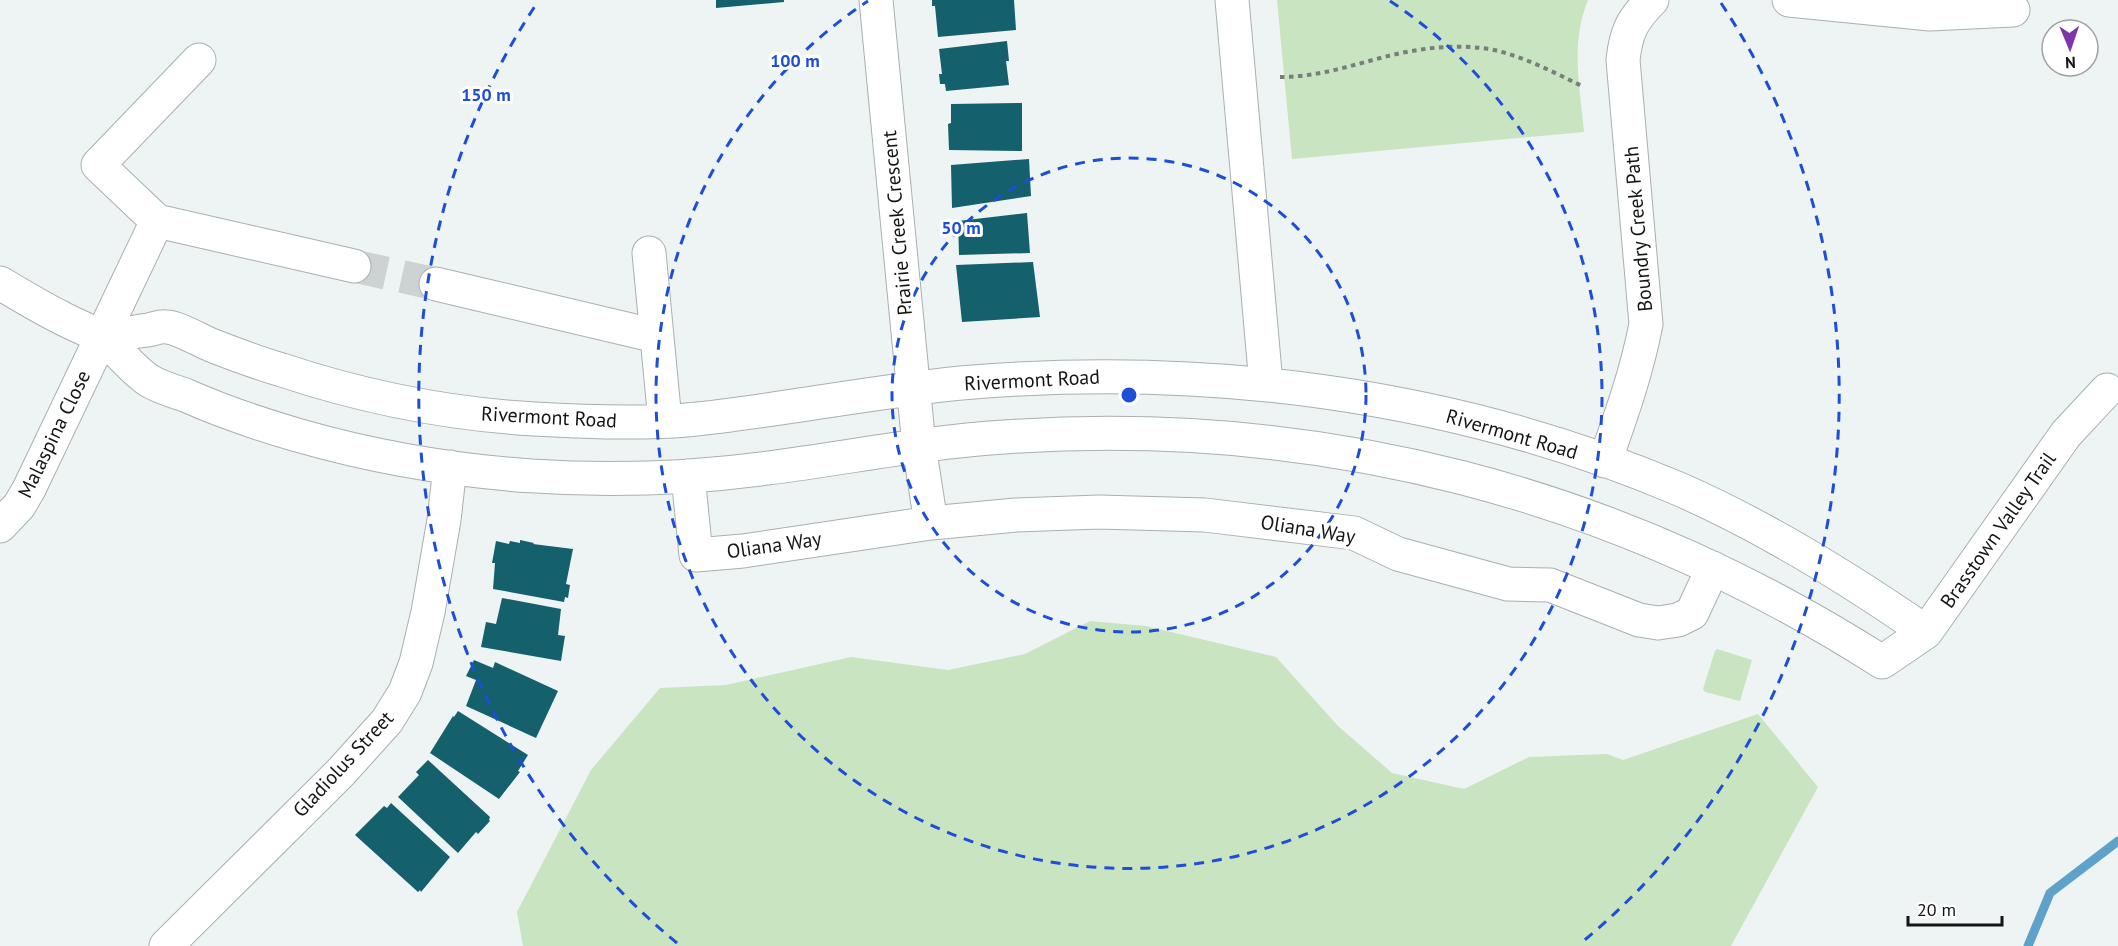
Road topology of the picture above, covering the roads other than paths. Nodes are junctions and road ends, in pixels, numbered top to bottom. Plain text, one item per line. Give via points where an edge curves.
1 (876, 0) edge
2 (1232, 0) edge
3 (1652, 0) edge
4 (1789, 0) edge
5 (2013, 10) dead end
6 (199, 60) dead end
7 (157, 221) junction
8 (649, 254) dead end
9 (354, 266) tunnel mouth
10 (0, 283) edge
11 (436, 284) tunnel mouth
12 (656, 336) junction
13 (101, 337) junction
14 (1266, 384) junction
15 (913, 389) junction
16 (2107, 390) dead end
17 (665, 421) junction
18 (919, 446) junction
19 (1605, 460) junction
20 (450, 467) junction
21 (688, 476) junction
22 (931, 522) junction
23 (0, 526) edge
24 (1713, 568) junction
25 (1926, 632) junction
26 (166, 946) edge

1 - 15 street, Prairie Creek Crescent
2 - 14 street
3 - 19 street, Boundry Creek Path via 1629,29 1623,60 1646,324
4 - 5 street via 1930,14
6 - 7 street via 98,165
7 - 9 street
7 - 13 street, Malaspina Close
8 - 12 street
10 - 13 street
11 - 12 street
12 - 17 street
13 - 17 street, Rivermont Road via 168,327 303,377 445,409 533,419
13 - 20 street via 148,380 207,405 298,435
13 - 23 street, Malaspina Close via 29,489
14 - 15 street, Rivermont Road via 1106,375
14 - 19 street, Rivermont Road via 1436,412
15 - 17 street, Rivermont Road
15 - 18 street, Prairie Creek Crescent
16 - 25 street, Brasstown Valley Trail via 2066,434
18 - 21 street
18 - 22 street
18 - 24 street via 1099,433 1201,435 1309,446 1407,465 1526,495 1630,532
19 - 25 street, Rivermont Road via 1682,490 1799,550
20 - 21 street via 536,477
20 - 26 street, Gladiolus Street via 428,612 405,692 387,721 340,772
21 - 22 street, Oliana Way via 696,555
22 - 24 street, Oliana Way via 1099,512 1205,514 1354,533 1398,554 1508,584 1550,585 1639,620 1658,623 1692,613
24 - 25 street, Brasstown Valley Trail via 1783,603 1882,662

